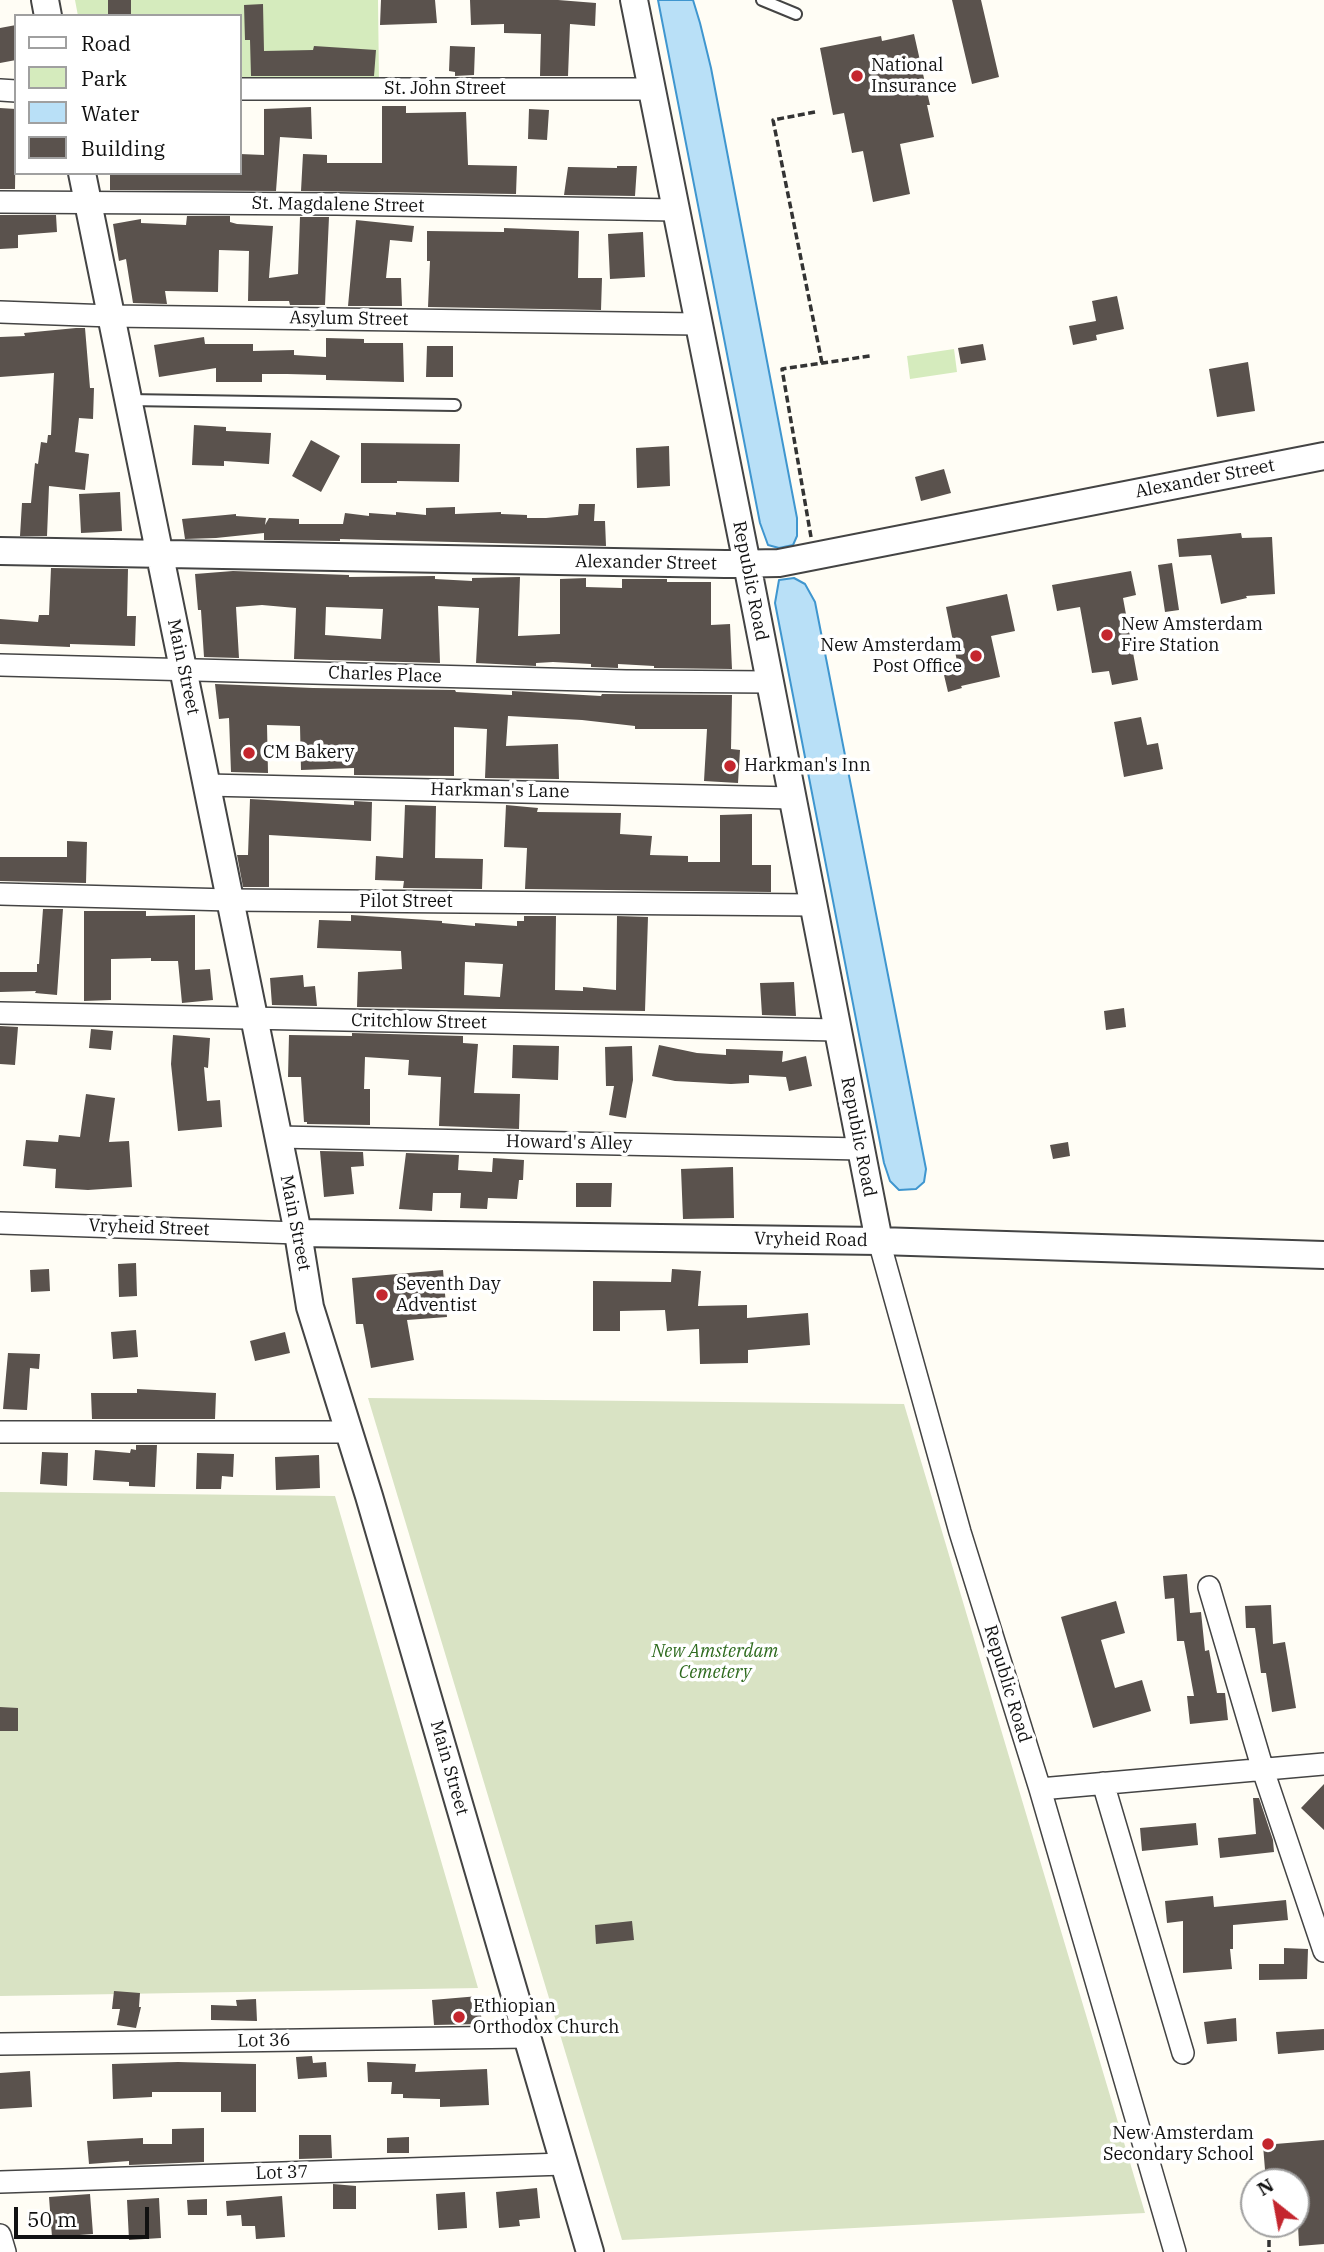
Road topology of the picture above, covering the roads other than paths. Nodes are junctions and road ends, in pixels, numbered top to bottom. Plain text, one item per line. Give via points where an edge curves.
1 (634, 0) edge
2 (762, 0) edge
3 (796, 14) dead end
4 (242, 89) edge
5 (651, 89) junction
6 (82, 175) edge
7 (0, 202) edge
8 (88, 204) junction
9 (675, 210) junction
10 (0, 312) edge
11 (111, 316) junction
12 (698, 324) junction
13 (128, 400) junction
14 (455, 404) dead end
15 (1324, 456) edge
16 (0, 551) edge
17 (159, 553) junction
18 (747, 564) junction
19 (0, 666) edge
20 (183, 670) junction
21 (770, 682) junction
22 (206, 785) junction
23 (793, 798) junction
24 (0, 894) edge
25 (230, 900) junction
26 (813, 905) junction
27 (0, 1013) edge
28 (254, 1019) junction
29 (837, 1030) junction
30 (278, 1137) junction
31 (861, 1149) junction
32 (0, 1223) edge
33 (298, 1233) junction
34 (879, 1241) junction
35 (1324, 1255) edge
36 (0, 1432) edge
37 (348, 1432) junction
38 (1209, 1587) dead end
39 (1324, 1765) edge
40 (1263, 1770) junction
41 (1103, 1783) junction
42 (1040, 1788) junction
43 (1324, 1951) edge
44 (528, 2037) junction
45 (0, 2044) edge
46 (1183, 2053) dead end
47 (564, 2164) junction
48 (0, 2182) edge
49 (0, 2235) edge
50 (5, 2252) edge
51 (590, 2252) edge
52 (1175, 2252) edge

1 - 5 street, Republic Road
2 - 3 lane
4 - 5 street, St. John Street
5 - 9 street, Republic Road
6 - 8 street, Main Street
7 - 8 street, St. Magdalene Street
8 - 9 street, St. Magdalene Street
8 - 11 street, Main Street
9 - 12 street, Republic Road
10 - 11 street, Asylum Street
11 - 12 street, Asylum Street
11 - 13 street, Main Street
12 - 18 street, Republic Road
13 - 14 lane
13 - 17 street, Main Street
15 - 18 street, Alexander Street via 779,563
16 - 17 street, Alexander Street
17 - 18 street, Alexander Street
17 - 20 street, Main Street
18 - 21 street, Republic Road
19 - 20 street, Charles Place
20 - 21 street, Charles Place
20 - 22 street, Main Street
21 - 23 street, Republic Road
22 - 23 street, Harkman's Lane
22 - 25 street, Main Street
23 - 26 street, Republic Road
24 - 25 street, Pilot Street
25 - 26 street, Pilot Street
25 - 28 street, Main Street
26 - 29 street, Republic Road
27 - 28 street, Critchlow Street
28 - 29 street, Critchlow Street
28 - 30 street, Main Street
29 - 31 street, Republic Road
30 - 31 street, Howard's Alley
30 - 33 street, Main Street
31 - 34 street, Republic Road
32 - 33 street, Vryheid Street
33 - 34 street, Vryheid Road
33 - 37 street, Main Street via 310,1307
34 - 35 street, Vryheid Road
34 - 42 street, Republic Road via 960,1532
36 - 37 street
37 - 44 street, Main Street
38 - 40 street
39 - 40 street
40 - 41 street
40 - 43 street
41 - 42 street
41 - 46 street
42 - 52 street, Republic Road
44 - 45 street, Lot 36
44 - 47 street, Main Street
47 - 48 street, Lot 37
47 - 51 street, Main Street
49 - 50 street

